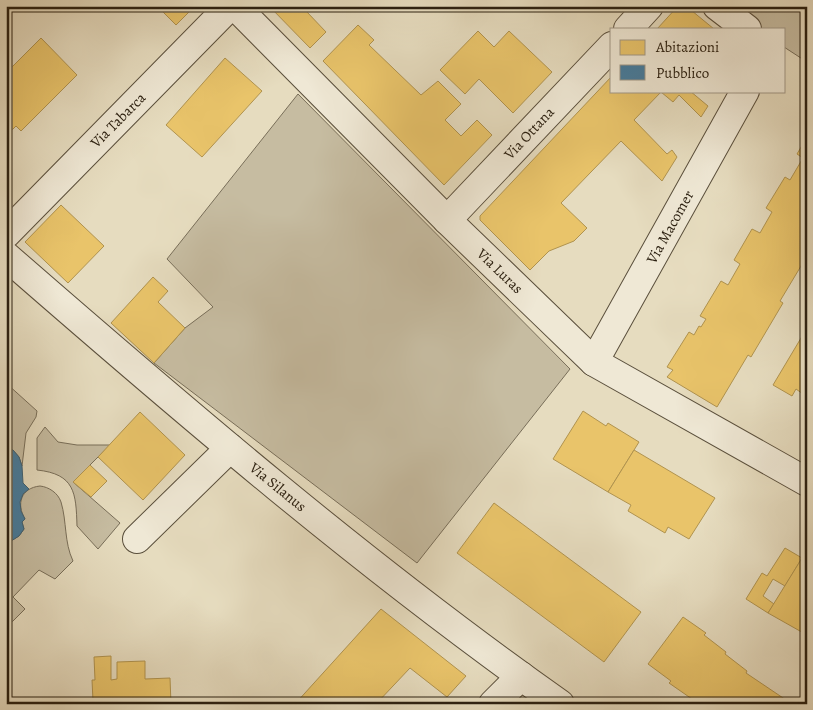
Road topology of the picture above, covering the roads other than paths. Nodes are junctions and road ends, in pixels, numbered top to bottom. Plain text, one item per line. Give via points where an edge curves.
1 (230, 6) edge
2 (235, 6) edge
3 (650, 6) edge
4 (717, 6) edge
5 (629, 28) edge
6 (747, 28) edge
7 (610, 48) edge
8 (744, 92) edge
9 (447, 220) junction
10 (6, 234) edge
11 (6, 256) edge
12 (594, 362) junction
13 (230, 448) junction
14 (807, 482) edge
15 (137, 539) dead end
16 (521, 676) junction
17 (493, 704) edge
18 (560, 704) edge

1 - 10 street, Via Tabarca
2 - 9 street, Via Luras
3 - 5 street
4 - 6 street
7 - 9 street, Via Ottana
8 - 12 street, Via Macomer
9 - 12 street, Via Luras
11 - 13 street, Via Silanus
12 - 14 street, Via Luras
13 - 15 street
13 - 16 street, Via Silanus via 424,604
16 - 17 street
16 - 18 street, Via Silanus

